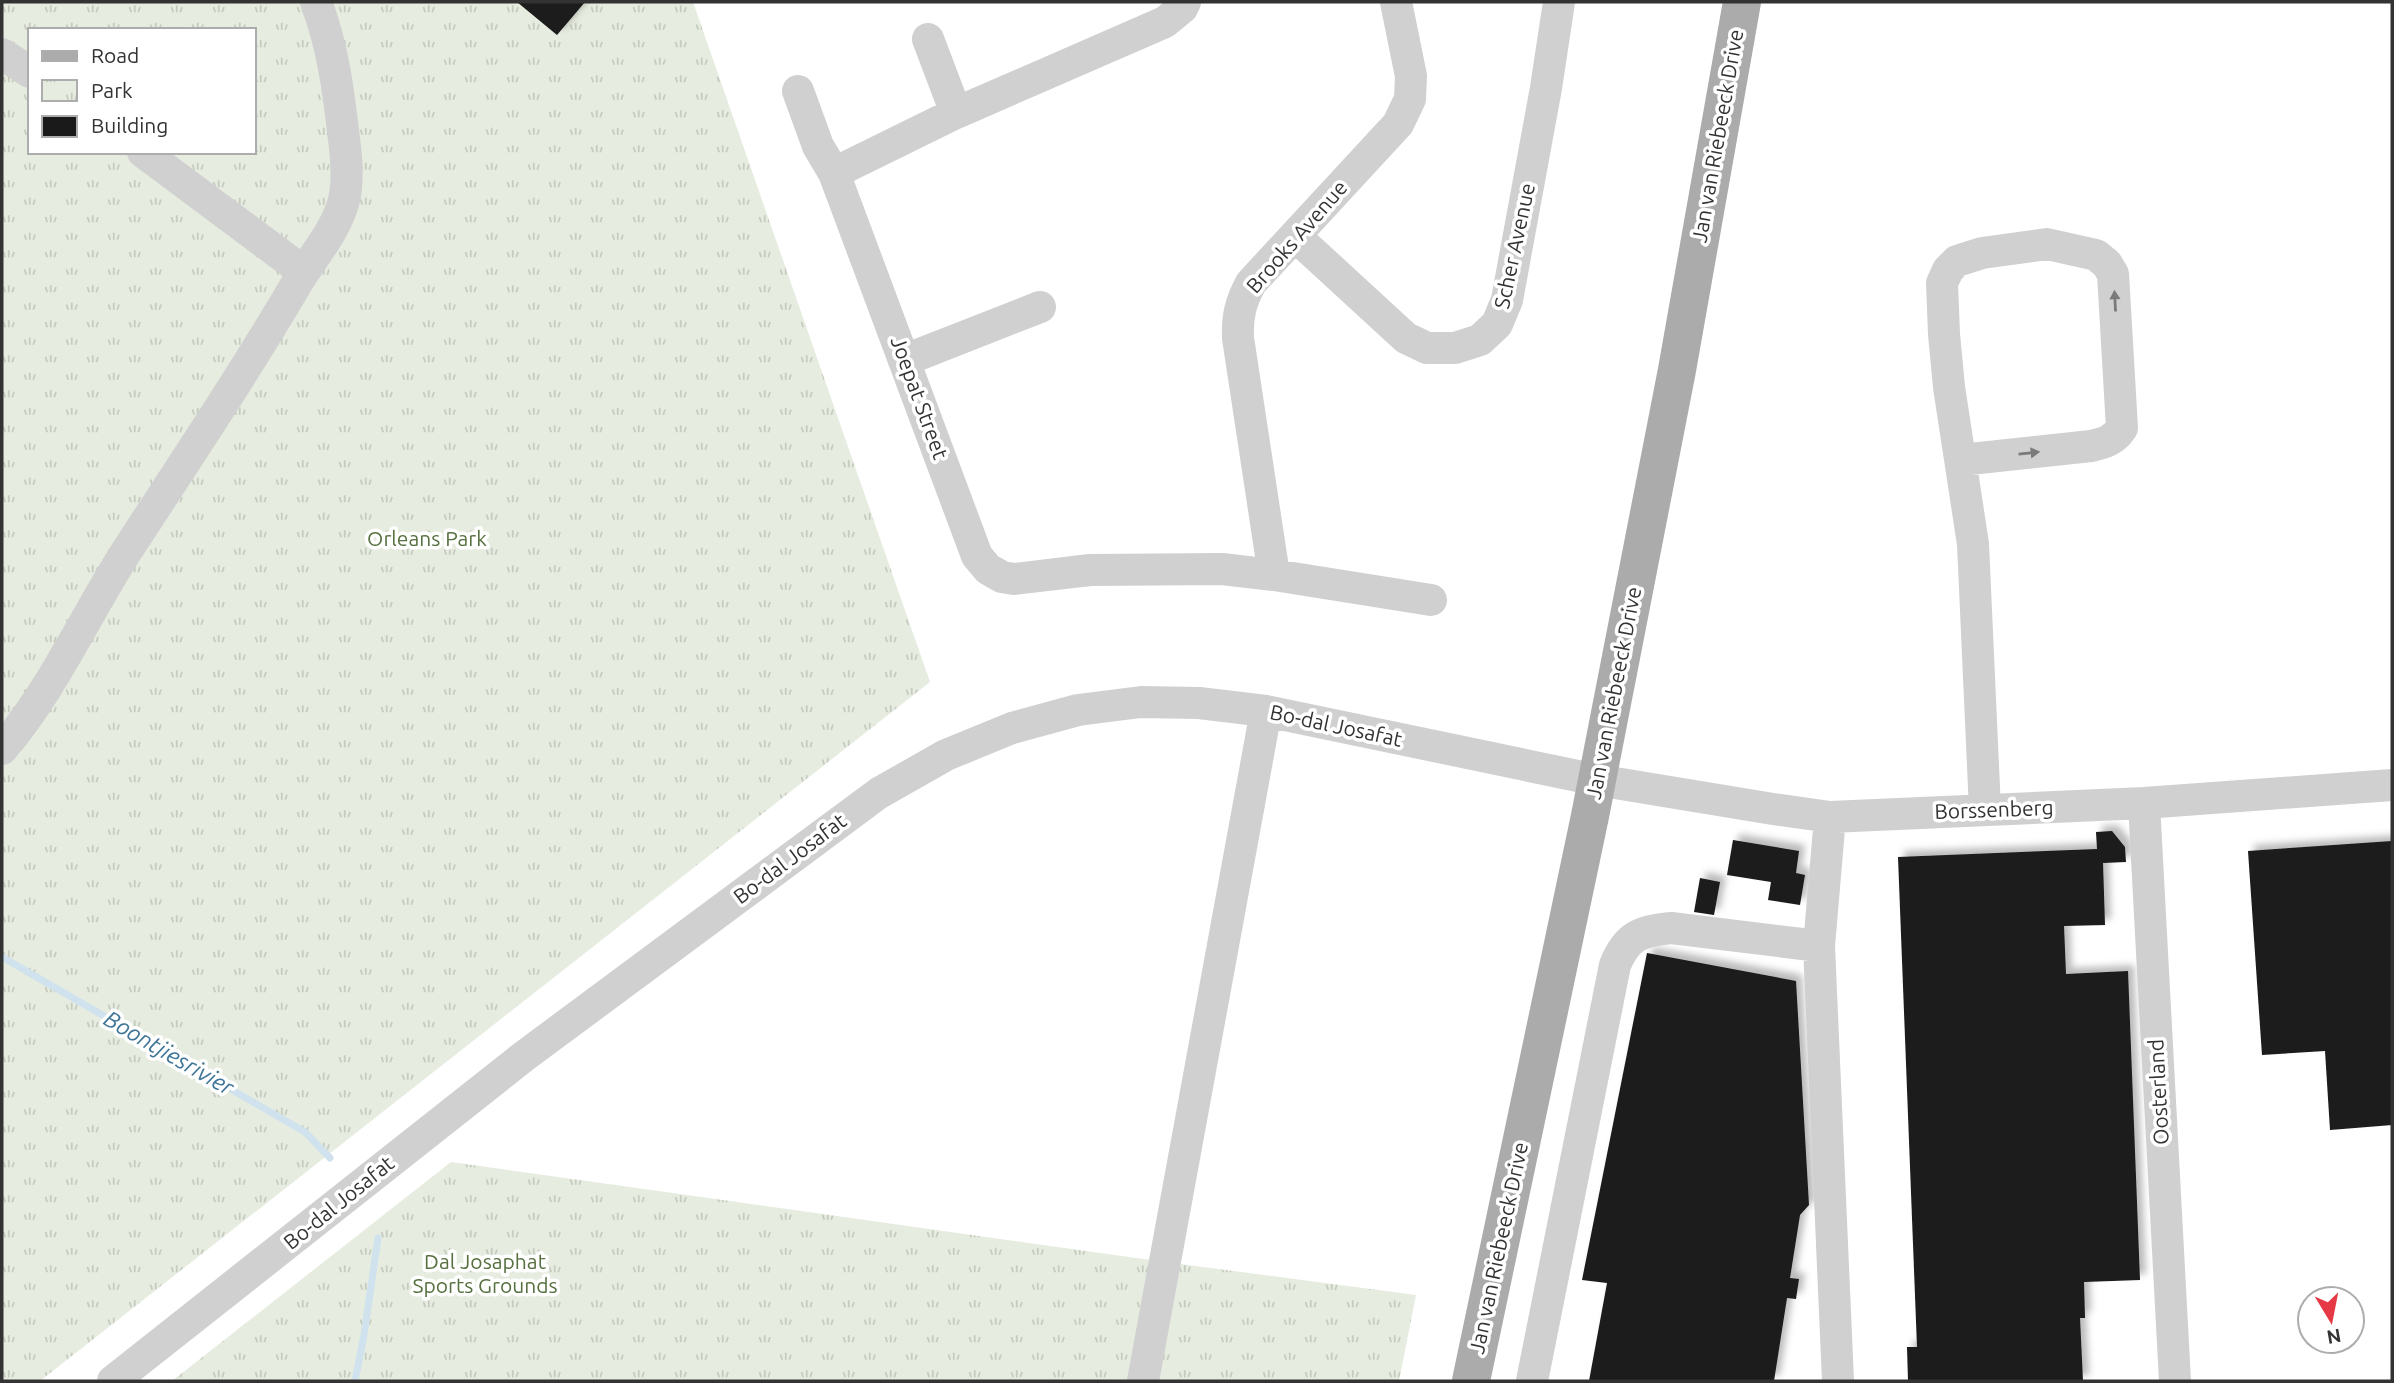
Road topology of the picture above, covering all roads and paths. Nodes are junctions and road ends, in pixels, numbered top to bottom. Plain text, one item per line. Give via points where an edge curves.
1 (316, 2) edge
2 (1185, 2) edge
3 (1395, 2) edge
4 (1559, 2) edge
5 (1742, 2) edge
6 (928, 38) dead end
7 (2, 54) edge
8 (28, 71) edge
9 (798, 91) dead end
10 (956, 113) junction
11 (147, 154) edge
12 (834, 173) junction
13 (1295, 236) junction
14 (304, 272) junction
15 (1040, 307) dead end
16 (905, 360) junction
17 (1961, 460) junction
18 (1274, 575) junction
19 (1431, 600) dead end
20 (1266, 711) junction
21 (2, 749) edge
22 (1597, 780) junction
23 (2392, 786) edge
24 (2144, 803) junction
25 (1985, 810) junction
26 (1830, 817) junction
27 (1819, 946) junction
28 (113, 1381) edge
29 (1143, 1381) edge
30 (1471, 1381) edge
31 (1532, 1381) edge
32 (1838, 1381) edge
33 (2175, 1381) edge

1 - 14 street via 336,74 346,160 344,199 329,235
2 - 10 street via 1165,22
3 - 13 street, Brooks Avenue via 1411,76 1410,99 1398,124
4 - 13 street, Scher Avenue via 1507,300 1497,324 1480,340 1455,348 1427,348 1406,338
5 - 22 main road, Jan van Riebeeck Drive
6 - 10 street
7 - 8 street
9 - 12 street, Joepat Street via 818,146
10 - 12 street
11 - 14 street
12 - 16 street, Joepat Street
13 - 18 street, Brooks Avenue via 1251,283 1237,320
14 - 21 street via 124,556 53,678
15 - 16 street
16 - 18 street, Joepat Street via 977,556 988,569 1014,579 1090,570 1175,568
17 -> 17 street via 2091,446 2116,437 2122,428 2113,274 2096,255 2047,244 1982,253 1957,261 1948,270 1942,283 1944,334
17 - 25 street via 1973,544
18 - 19 street, Joepat Street
20 - 22 street, Bo-dal Josafat
20 - 28 street, Bo-dal Josafat via 1153,702 1078,710 1012,728 946,755 879,793 523,1057
20 - 29 street
22 - 26 street, Borssenberg
22 - 30 main road, Jan van Riebeeck Drive
23 - 24 street, Borssenberg
24 - 25 street, Borssenberg
24 - 33 street, Oosterland
25 - 26 street, Borssenberg
26 - 27 street
27 - 31 street via 1671,928 1652,930 1623,945 1615,965
27 - 32 street

